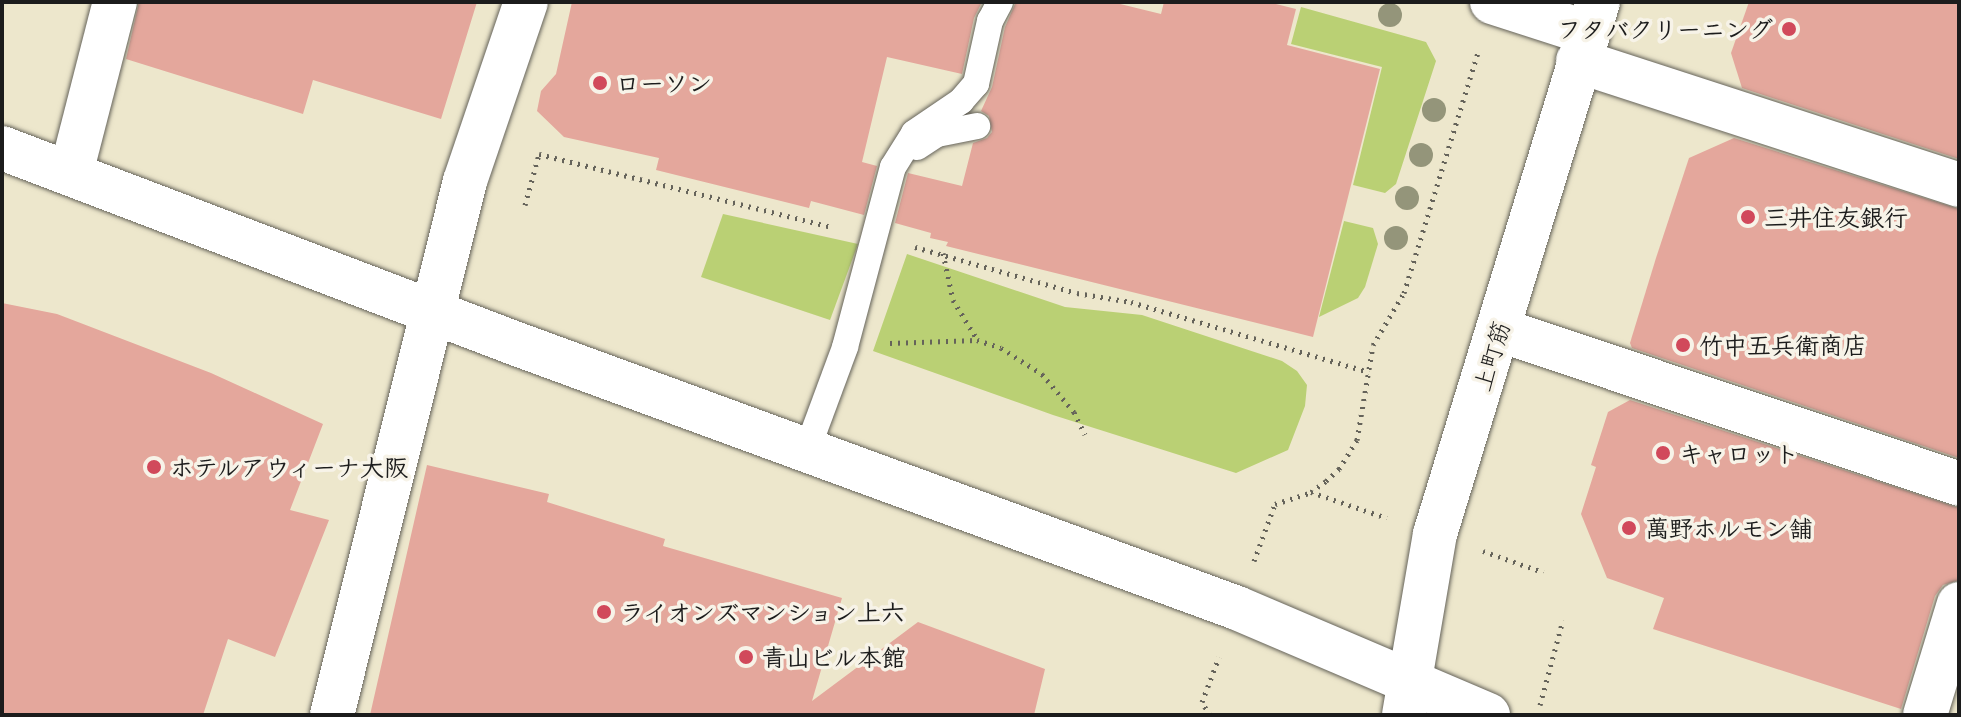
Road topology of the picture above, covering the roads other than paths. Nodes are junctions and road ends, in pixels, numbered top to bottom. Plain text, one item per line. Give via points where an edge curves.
1 (115, 2) edge
2 (526, 2) edge
3 (1000, 2) edge
4 (1493, 2) edge
5 (1588, 32) edge
6 (977, 126) dead end
7 (2, 148) edge
8 (71, 173) junction
9 (1959, 185) edge
10 (887, 189) junction
11 (435, 312) junction
12 (1500, 330) junction
13 (807, 450) junction
14 (1959, 484) edge
15 (1959, 604) edge
16 (1406, 700) edge
17 (332, 715) edge
18 (1488, 715) edge
19 (1925, 715) edge

1 - 8 street
2 - 11 street via 465,181
3 - 10 lane via 990,21 976,84 961,101 914,133 898,155
4 - 5 street
5 - 9 street
5 - 12 street, 上町筋
6 - 10 lane via 924,141
7 - 8 street
8 - 11 street
10 - 13 lane via 845,347
11 - 13 street
11 - 17 street
12 - 14 street
12 - 16 street, 上町筋 via 1435,534
13 - 16 street via 1237,608
15 - 19 street
16 - 18 street

